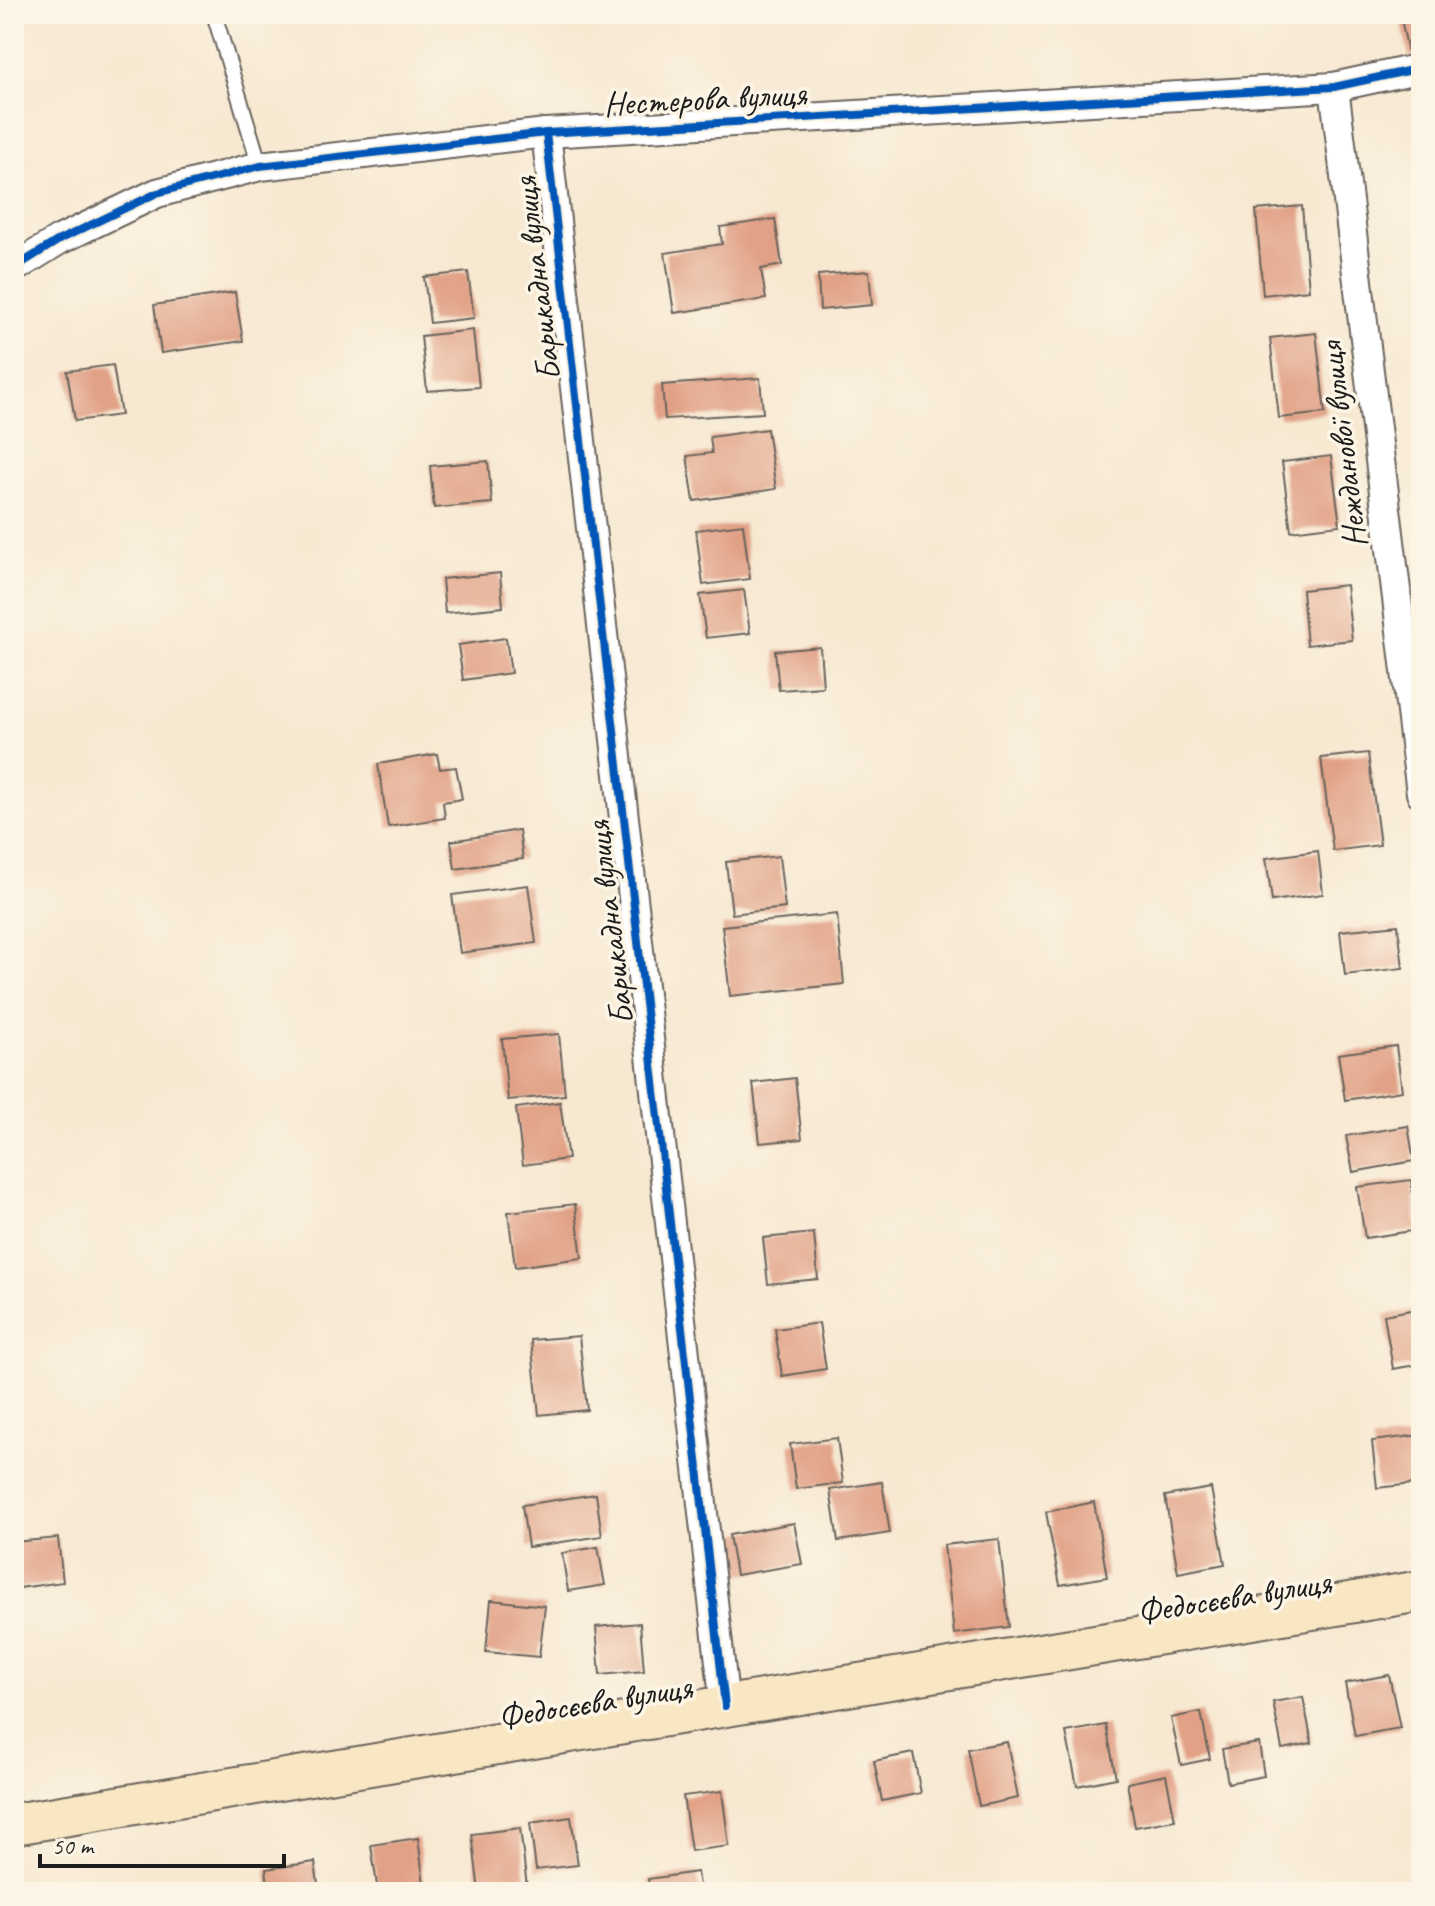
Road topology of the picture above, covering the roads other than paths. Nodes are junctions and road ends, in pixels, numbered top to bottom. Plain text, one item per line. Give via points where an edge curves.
1 (214, 14) edge
2 (1421, 68) edge
3 (1334, 87) junction
4 (546, 133) junction
5 (260, 166) junction
6 (14, 268) edge
7 (1421, 793) edge
8 (1421, 1591) edge
9 (725, 1706) junction
10 (14, 1824) edge

1 - 5 lane
2 - 3 street, Нестерова вулиця
3 - 4 street, Нестерова вулиця
3 - 7 street, Нежданової вулиця
4 - 5 street, Нестерова вулиця
4 - 9 street, Барикадна вулиця
5 - 6 street, Нестерова вулиця via 157,193
8 - 9 main road, Федосєєва вулиця
9 - 10 main road, Федосєєва вулиця

